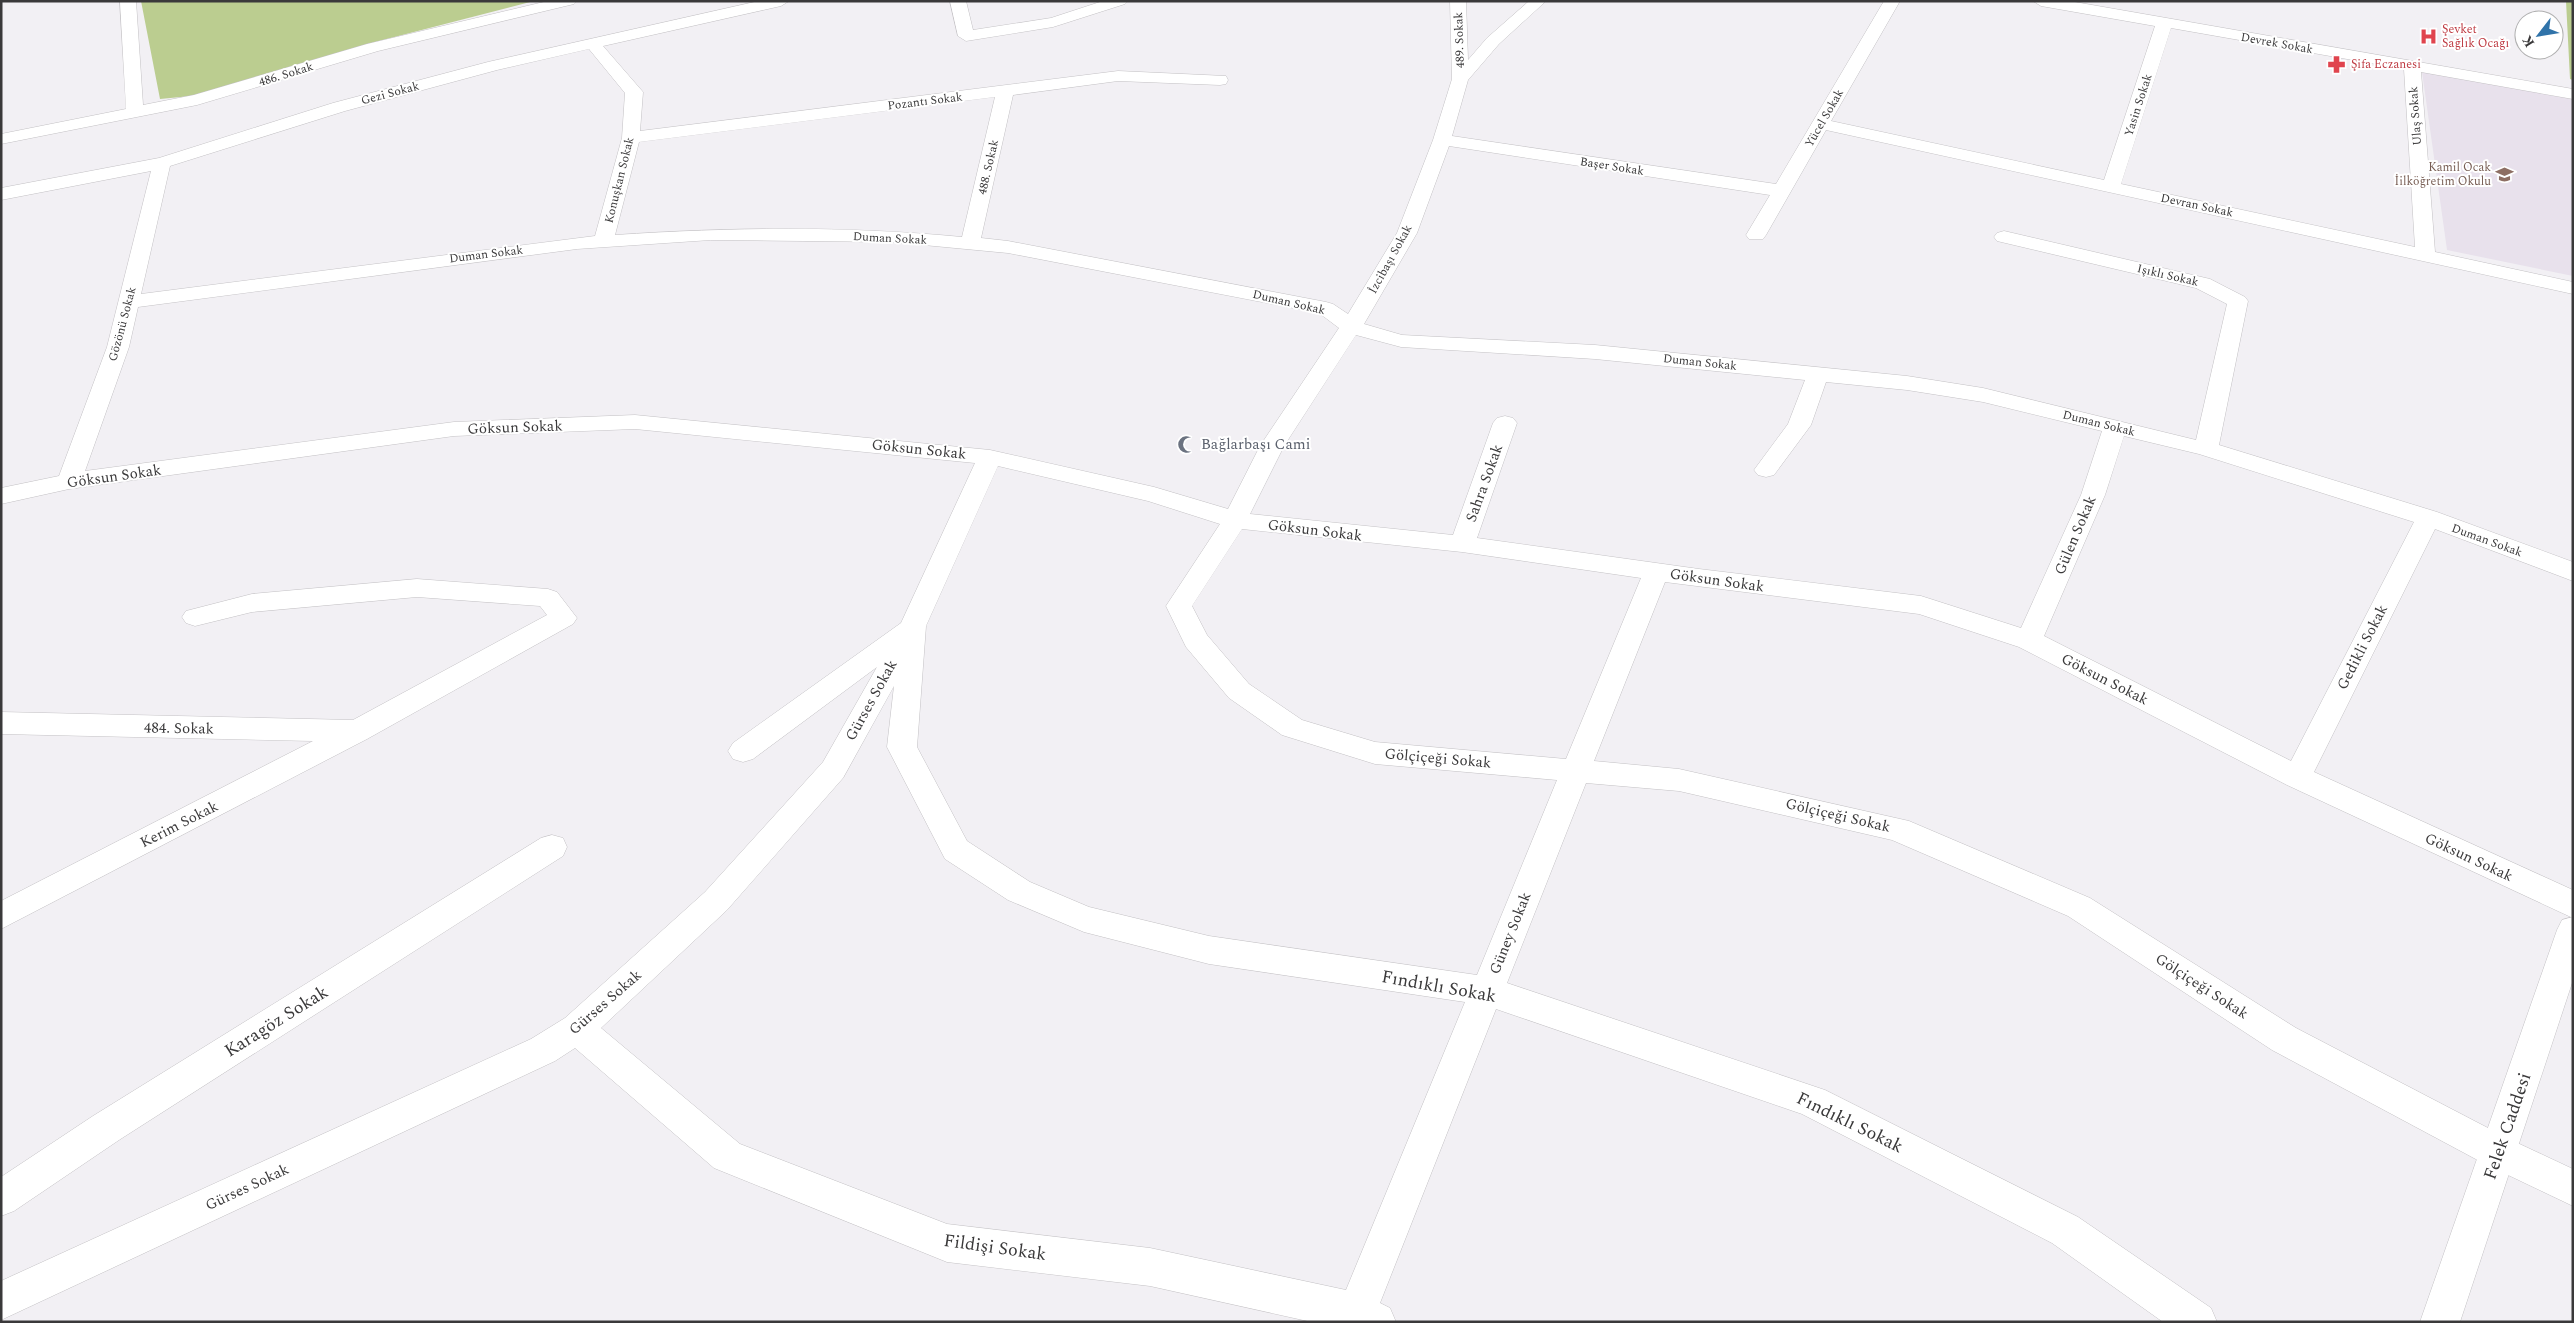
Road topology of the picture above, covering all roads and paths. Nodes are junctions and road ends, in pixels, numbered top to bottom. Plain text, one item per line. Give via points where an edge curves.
1 (128, 1) edge
2 (569, 1) edge
3 (781, 1) edge
4 (958, 1) edge
5 (1120, 1) edge
6 (1458, 1) edge
7 (1538, 1) edge
8 (1892, 1) edge
9 (2041, 1) edge
10 (2164, 24) junction
11 (592, 43) junction
12 (2412, 66) junction
13 (1460, 79) junction
14 (1220, 80) dead end
15 (1006, 91) junction
16 (2573, 94) edge
17 (136, 112) junction
18 (1821, 124) junction
19 (631, 138) junction
20 (1, 139) edge
21 (1442, 140) junction
22 (162, 163) junction
23 (2111, 186) junction
24 (1782, 191) junction
25 (1, 194) edge
26 (1756, 235) dead end
27 (2004, 237) dead end
28 (603, 241) junction
29 (970, 244) junction
30 (2425, 255) junction
31 (2573, 288) edge
32 (128, 302) junction
33 (1351, 327) junction
34 (1818, 374) junction
35 (1505, 423) dead end
36 (2115, 427) junction
37 (2206, 449) junction
38 (990, 457) junction
39 (1766, 470) dead end
40 (69, 481) junction
41 (1, 496) edge
42 (2428, 518) junction
43 (1235, 520) junction
44 (1462, 544) junction
45 (1656, 572) junction
46 (2573, 572) edge
47 (195, 617) dead end
48 (913, 626) junction
49 (2029, 640) junction
50 (2, 724) edge
51 (357, 731) junction
52 (742, 751) dead end
53 (1577, 769) junction
54 (2297, 777) junction
55 (552, 847) dead end
56 (2573, 905) edge
57 (1, 916) edge
58 (2573, 930) edge
59 (1487, 991) junction
60 (577, 1029) junction
61 (2498, 1152) junction
62 (2573, 1188) edge
63 (1, 1198) edge
64 (1, 1301) edge
65 (1362, 1318) edge
66 (2197, 1322) edge
67 (2440, 1322) edge

1 - 17 street
2 - 17 street, 486. Sokak via 373,47 197,100
3 - 11 street, Gezi Sokak
4 - 5 street via 966,36 1052,22
6 - 13 street, 489. Sokak
7 - 13 street, İzcibaşı Sokak via 1494,41
8 - 18 street, Yücel Sokak
9 - 10 street, Devrek Sokak
10 - 12 street, Devrek Sokak
10 - 23 street, Yasin Sokak
11 - 19 street, Konuşkan Sokak via 634,92
11 - 22 street, Gezi Sokak via 339,107
12 - 16 street, Devrek Sokak
12 - 30 street, Ulaş Sokak
13 - 21 street, İzcibaşı Sokak
14 - 15 street, Pozantı Sokak via 1118,76
15 - 19 street, Pozantı Sokak
15 - 29 street, 488. Sokak
17 - 20 street, 486. Sokak
18 - 23 street, Devran Sokak
18 - 24 street, Yücel Sokak
19 - 28 street, Konuşkan Sokak
21 - 24 street, Başer Sokak
21 - 33 street, İzcibaşı Sokak via 1406,233
22 - 25 street, Gezi Sokak
22 - 32 street, Gözönü Sokak
23 - 30 street, Devran Sokak
24 - 26 street, Yücel Sokak
27 - 37 street, Işıklı Sokak via 2203,283 2238,301
28 - 29 street, Duman Sokak via 711,234 892,236
28 - 32 street, Duman Sokak via 481,254
29 - 33 street, Duman Sokak via 1008,247 1093,262 1326,308
30 - 31 street, Devran Sokak
32 - 40 street, Gözönü Sokak via 118,347
33 - 34 street, Duman Sokak via 1401,341 1595,352
33 - 43 street, İzcibaşı Sokak via 1272,446
34 - 36 street, Duman Sokak via 1983,394
34 - 39 street via 1799,425
35 - 44 street, Sahra Sokak
36 - 37 street, Duman Sokak
36 - 49 street, Gülen Sokak via 2093,495
37 - 42 street, Duman Sokak
38 - 40 street, Göksun Sokak via 635,422 454,429
38 - 43 street, Göksun Sokak via 1154,495
38 - 48 street, Gürses Sokak
40 - 41 street, Göksun Sokak
42 - 46 street, Duman Sokak
42 - 54 street, Gedikli Sokak
43 - 44 street, Göksun Sokak via 1379,538
43 - 53 street, Gölçiçeği Sokak via 1179,606 1196,640 1239,691 1292,728 1375,753
44 - 45 street, Göksun Sokak
45 - 49 street, Göksun Sokak via 1921,605
45 - 53 street, Güney Sokak
47 - 51 street, Kerim Sokak via 252,603 417,588 548,598 564,618
48 - 52 street
48 - 59 street, Fındıklı Sokak via 902,747 956,850 1020,891 1084,919 1210,950
48 - 60 street, Gürses Sokak via 832,770 716,901
49 - 54 street, Göksun Sokak
50 - 51 street, 484. Sokak
51 - 57 street, Kerim Sokak
53 - 59 street, Güney Sokak
53 - 61 street, Gölçiçeği Sokak via 1679,780 1898,829 2079,907 2284,1039
54 - 56 street, Göksun Sokak
55 - 63 street, Karagöz Sokak via 114,1123
58 - 61 street, Felek Caddesi
59 - 65 street, Güney Sokak
59 - 66 street, Fındıklı Sokak via 1812,1101 2065,1230
60 - 64 street, Gürses Sokak via 543,1050
60 - 65 street, Fildişi Sokak via 727,1156 947,1243 1150,1267
61 - 62 street, Gölçiçeği Sokak
61 - 67 street, Felek Caddesi

